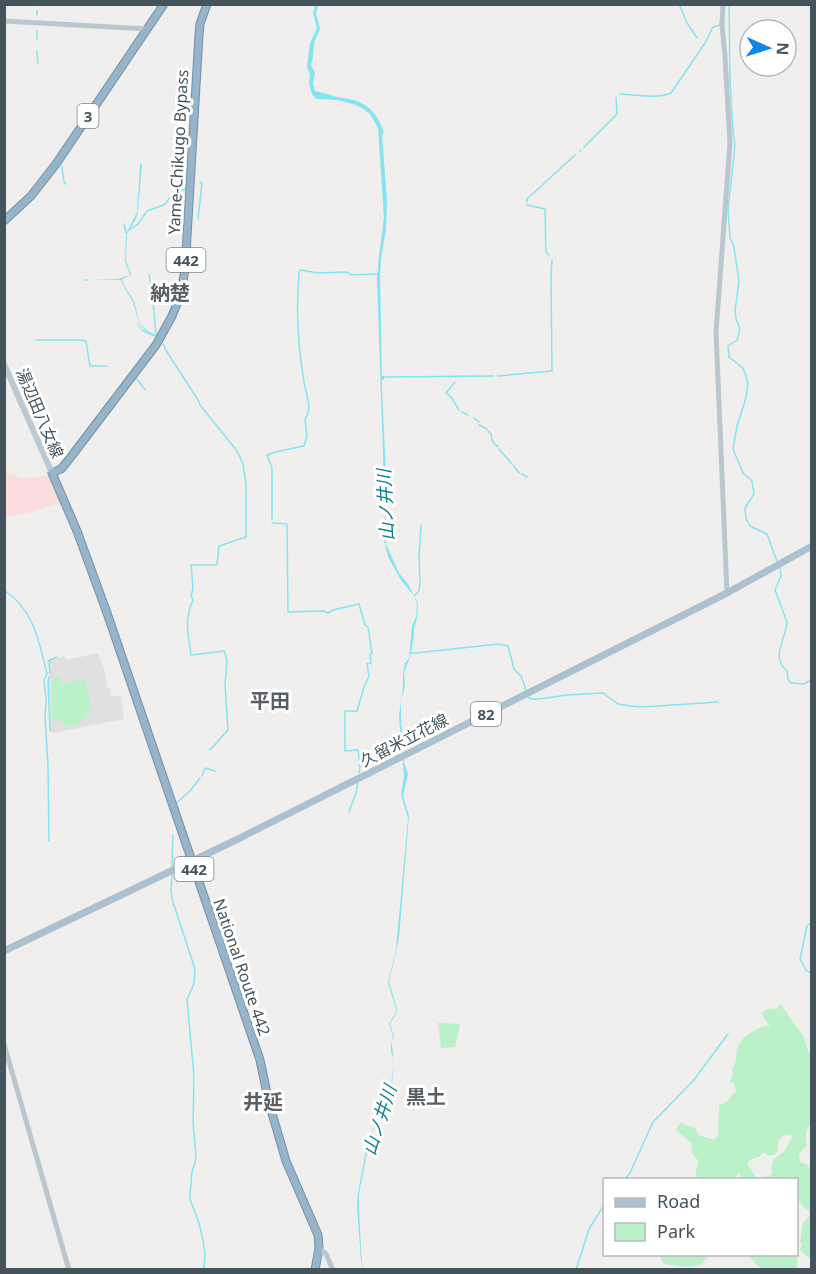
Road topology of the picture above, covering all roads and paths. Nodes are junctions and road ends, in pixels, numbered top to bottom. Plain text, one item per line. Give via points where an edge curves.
1 (164, 4) edge
2 (207, 4) edge
3 (723, 4) edge
4 (4, 21) edge
5 (130, 29) junction
6 (147, 29) junction
7 (136, 45) junction
8 (4, 221) edge
9 (4, 364) edge
10 (52, 473) junction
11 (812, 546) edge
12 (727, 592) junction
13 (192, 862) junction
14 (4, 951) edge
15 (4, 1044) edge
16 (320, 1248) junction
17 (69, 1269) edge
18 (315, 1269) edge
19 (333, 1269) edge

1 - 6 highway, 3
2 - 10 highway, Yame-Chikugo Bypass / 442 via 200,24 185,270 180,296 156,345 67,462
3 - 12 street via 730,143 716,341
4 - 5 street
5 - 6 street
5 - 7 street via 136,34
6 - 7 highway, 3
7 - 8 highway, 3 via 56,164 31,196
9 - 10 main road, 湯辺田八女線
10 - 13 highway, National Route 442 / 442 via 92,570
11 - 12 main road, 久留米立花線 / 82
12 - 13 main road, 久留米立花線 / 82
13 - 14 main road, 久留米立花線 / 82
13 - 16 highway, National Route 442 / 442 via 260,1060 286,1161 315,1226
15 - 17 street
16 - 18 highway, National Route 442 / 442
16 - 19 street

